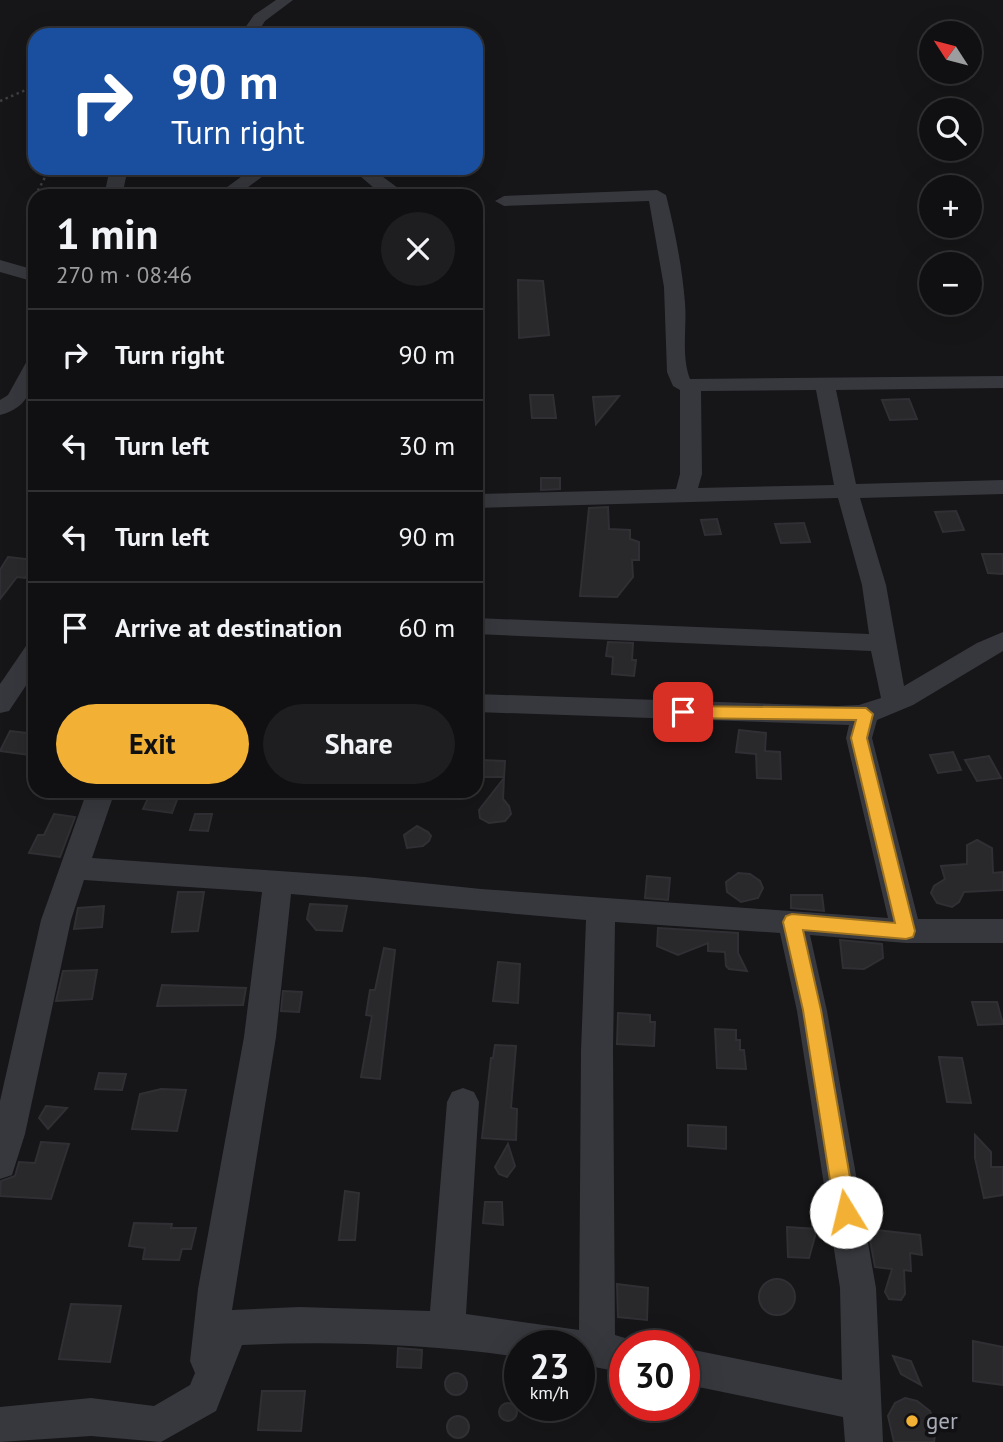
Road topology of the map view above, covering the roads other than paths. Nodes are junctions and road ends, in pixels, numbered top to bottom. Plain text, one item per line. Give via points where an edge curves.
1 (286, 0) edge
2 (253, 28) edge
3 (255, 175) edge
4 (369, 175) edge
5 (235, 189) edge
6 (388, 189) edge
7 (503, 201) dead end
8 (0, 265) edge
9 (28, 274) edge
10 (28, 376) edge
11 (1003, 382) edge
12 (825, 385) junction
13 (692, 386) junction
14 (0, 409) edge
15 (1003, 487) edge
16 (848, 492) junction
17 (685, 496) junction
18 (483, 501) edge
19 (483, 626) edge
20 (1003, 641) edge
21 (882, 643) junction
22 (28, 662) edge
23 (483, 703) edge
24 (895, 703) junction
25 (0, 704) edge
26 (866, 714) junction
27 (99, 798) edge
28 (74, 868) junction
29 (278, 883) junction
30 (601, 909) junction
31 (792, 922) junction
32 (906, 931) junction
33 (1003, 931) edge
34 (463, 1102) dead end
35 (0, 1164) edge
36 (447, 1329) junction
37 (593, 1330) edge
38 (504, 1337) edge
39 (700, 1369) edge
40 (203, 1398) junction
41 (861, 1402) junction
42 (0, 1426) edge
43 (864, 1442) edge

1 - 2 street via 259,18
3 - 5 street
4 - 6 street
7 - 13 street via 657,195 675,286 679,381
8 - 9 street
10 - 14 street via 16,399
11 - 12 street
12 - 13 street
12 - 16 street
13 - 17 street via 691,474
15 - 16 street
16 - 17 street
16 - 21 street via 866,548
17 - 18 street
19 - 21 street
20 - 24 street
21 - 24 street
22 - 25 street
23 - 26 street
24 - 26 street
26 - 32 street via 859,738
27 - 28 street
28 - 29 street
28 - 35 street via 56,920
29 - 30 street
29 - 40 street via 260,1037 216,1289
30 - 31 street
30 - 37 street
31 - 32 street
31 - 41 street via 812,1010 858,1288
32 - 33 street
34 - 36 street
36 - 38 street
36 - 40 street via 231,1328
39 - 41 street
40 - 42 street via 157,1425 91,1417
41 - 43 street

